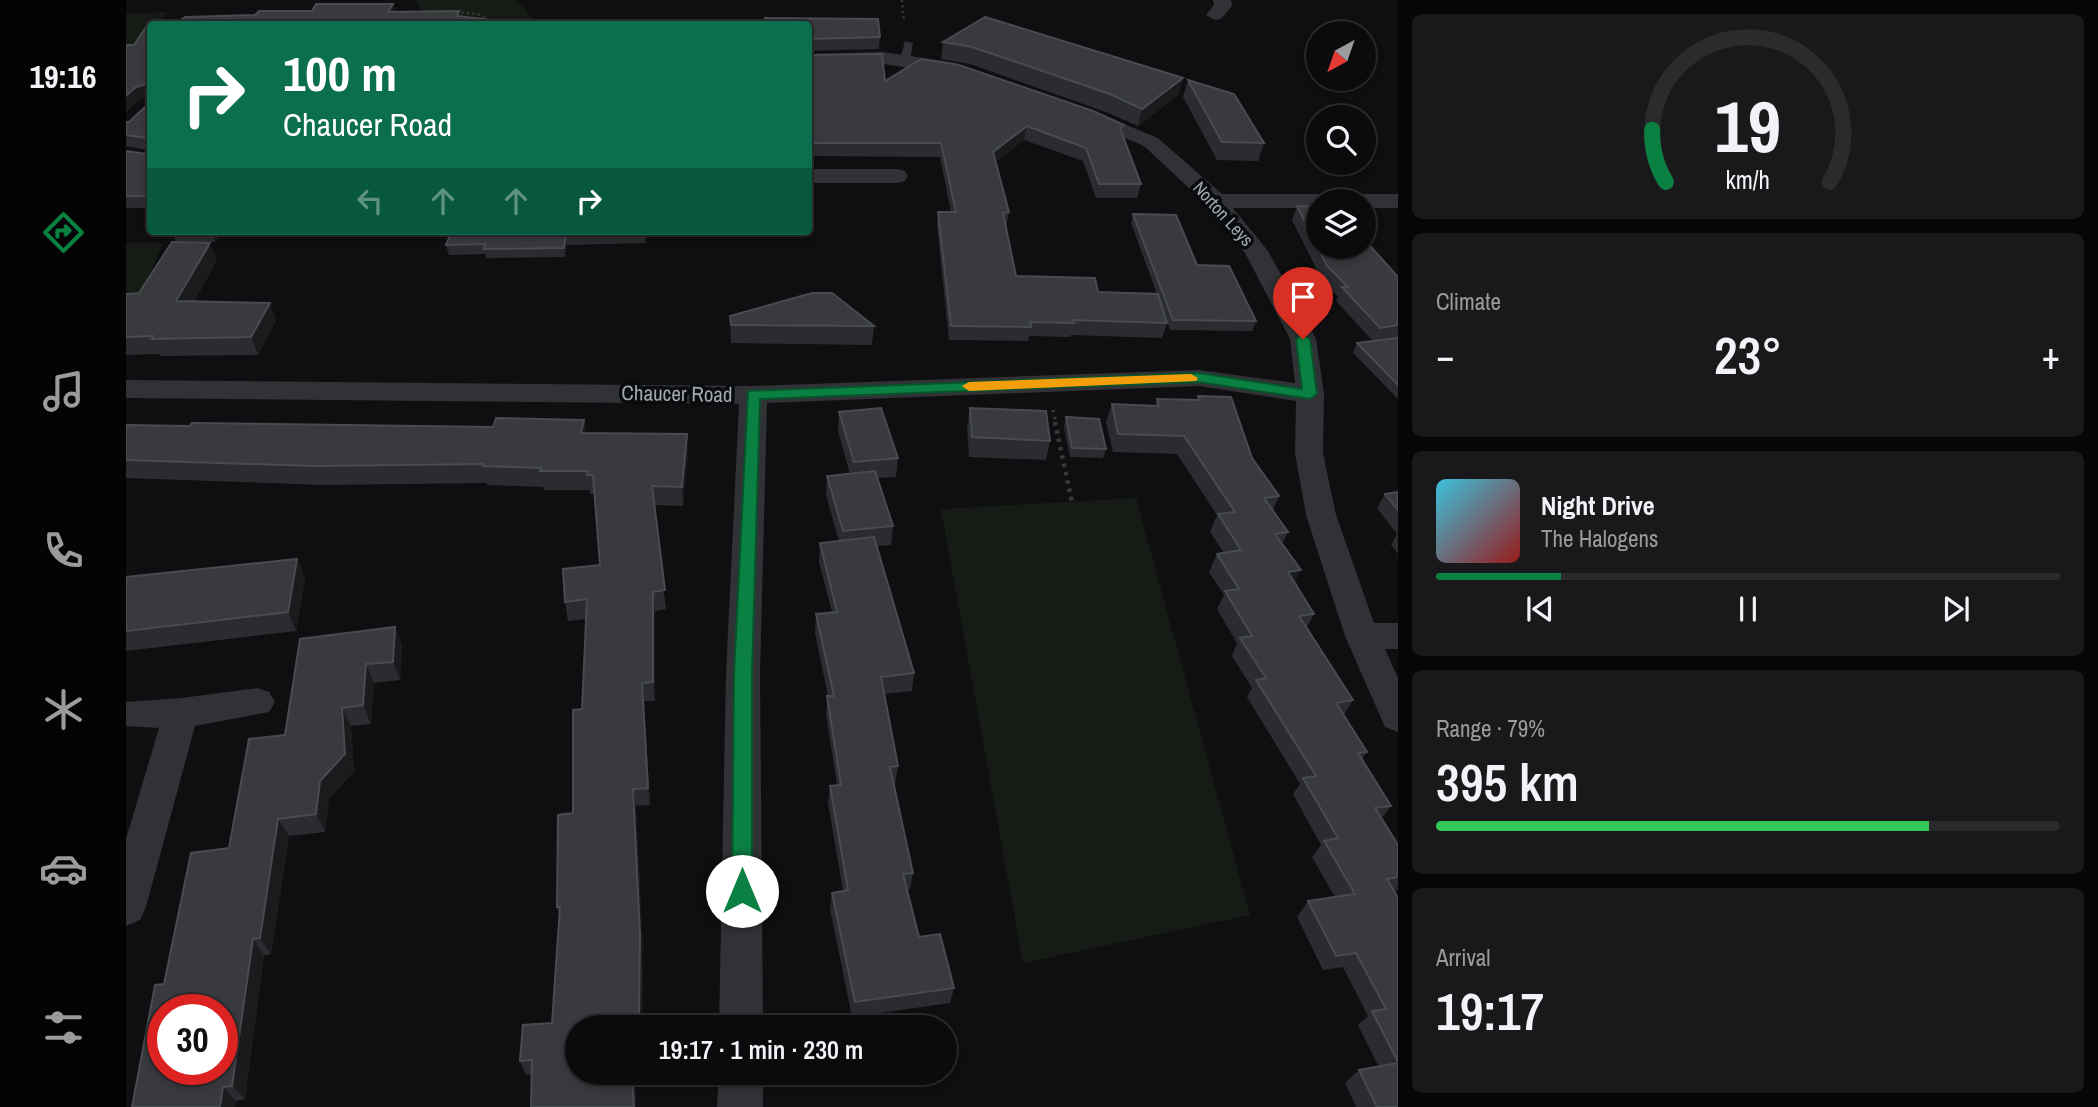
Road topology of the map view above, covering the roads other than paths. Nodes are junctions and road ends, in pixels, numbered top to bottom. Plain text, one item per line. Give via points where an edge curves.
1 (812, 60) edge
2 (974, 74) edge
3 (1061, 105) edge
4 (812, 176) edge
5 (861, 176) junction
6 (897, 176) dead end
7 (866, 200) dead end
8 (1216, 201) junction
9 (1398, 201) edge
10 (126, 389) edge
11 (753, 394) junction
12 (1310, 394) junction
13 (1362, 636) junction
14 (1398, 636) edge
15 (257, 702) dead end
16 (181, 713) junction
17 (133, 714) dead end
18 (1398, 717) edge
19 (126, 907) edge
20 (741, 1015) edge
21 (741, 1085) edge
22 (740, 1107) edge

1 - 2 street via 883,58 907,52
3 - 8 street, Norton Leys via 1151,142
4 - 5 street
5 - 6 street
5 - 7 street
8 - 9 street
8 - 12 street, Norton Leys via 1256,251 1303,339
10 - 11 street, Chaucer Road
11 - 12 street, Chaucer Road via 1199,378
11 - 20 street via 743,674
12 - 13 street, Norton Leys via 1309,453 1321,515
13 - 14 street
13 - 18 street, Norton Leys
15 - 16 street
16 - 17 street
16 - 19 street
21 - 22 street

